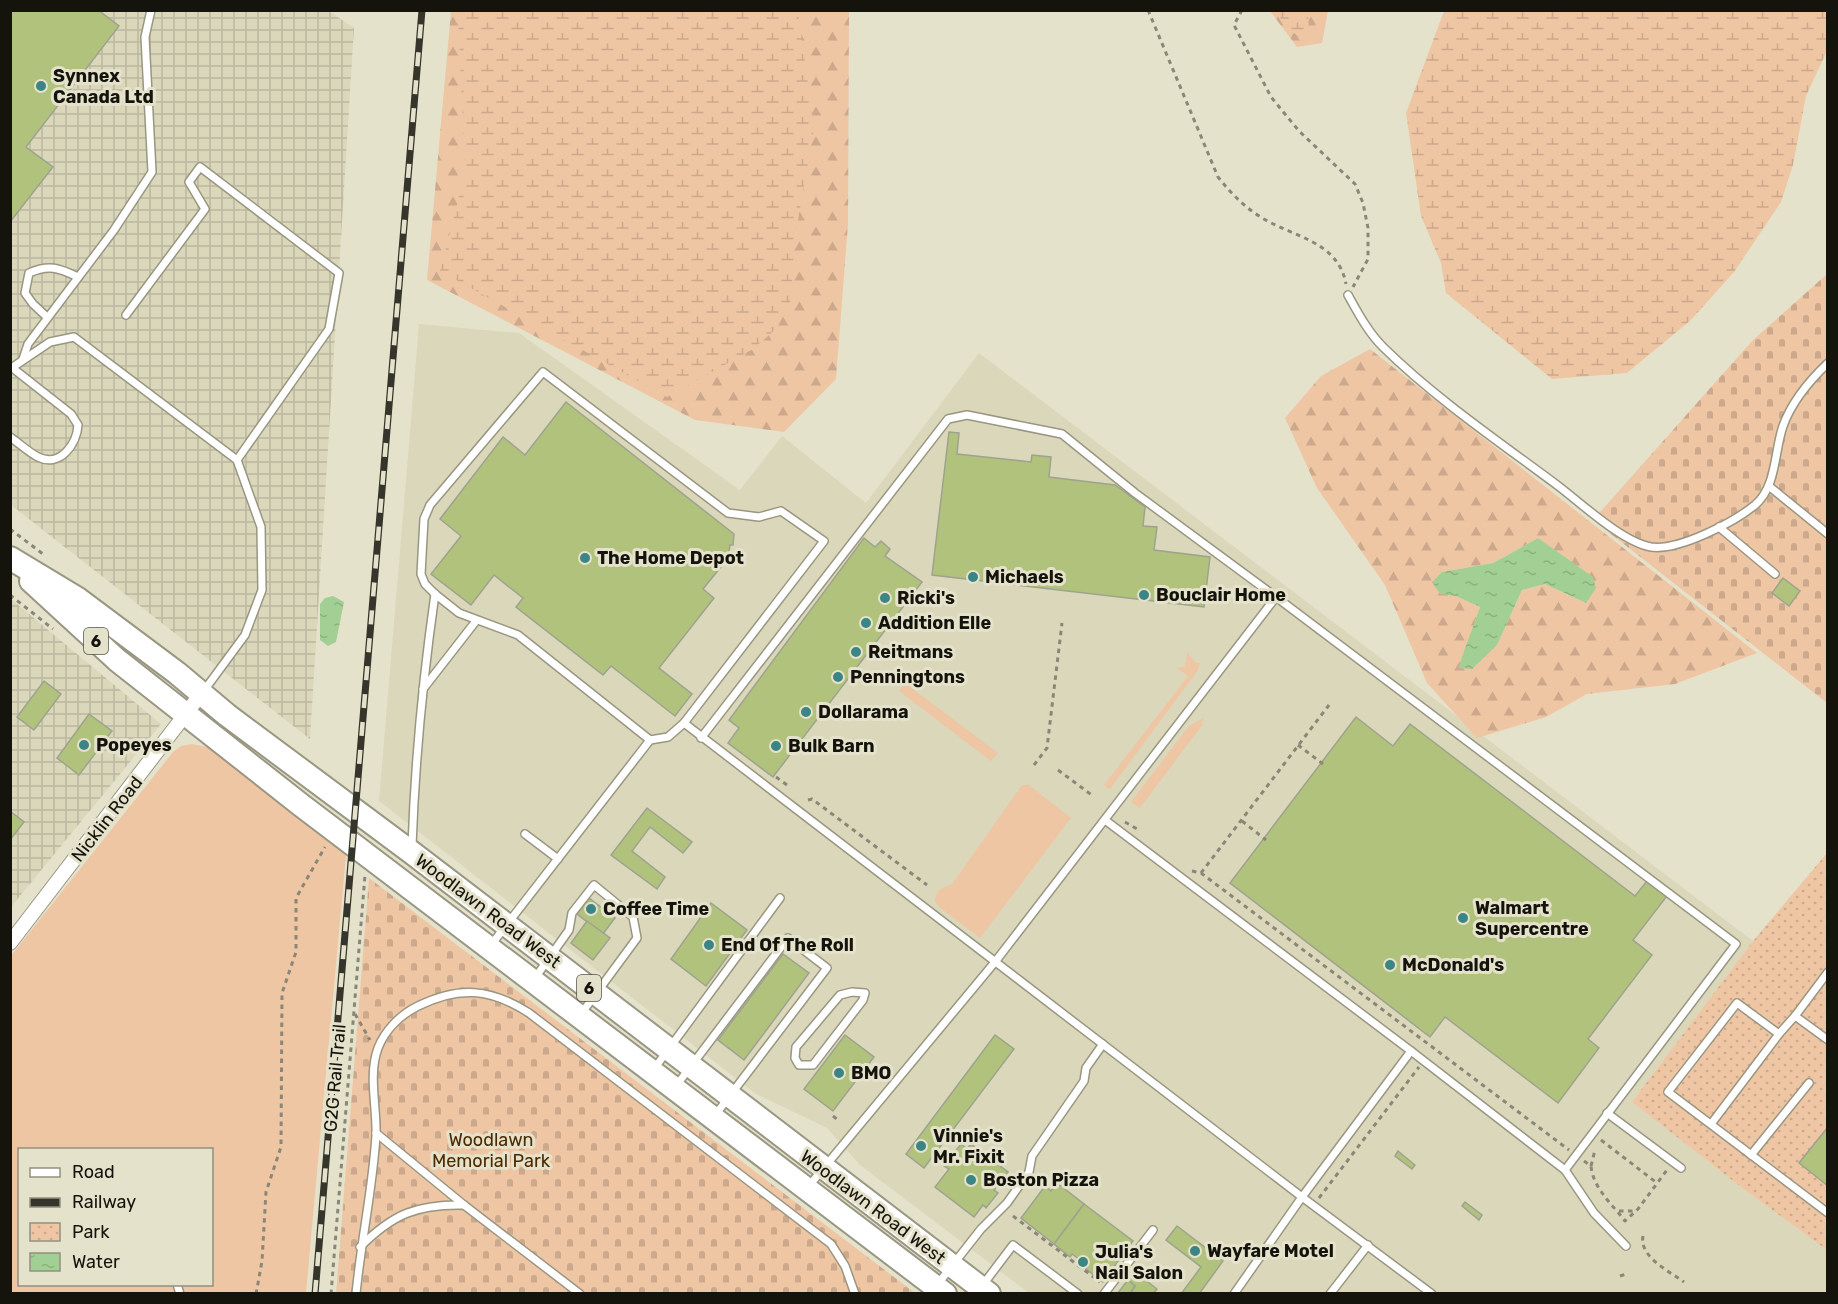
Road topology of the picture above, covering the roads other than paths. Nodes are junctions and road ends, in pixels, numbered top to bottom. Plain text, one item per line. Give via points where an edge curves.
1 (151, 10) edge
2 (78, 277) junction
3 (1348, 295) road end
4 (126, 315) dead end
5 (47, 317) junction
6 (22, 360) junction
7 (1827, 363) edge
8 (11, 367) edge
9 (10, 437) edge
10 (237, 460) junction
11 (1770, 487) junction
12 (1719, 527) junction
13 (1827, 534) edge
14 (10, 559) edge
15 (1774, 574) dead end
16 (435, 594) junction
17 (1276, 597) junction
18 (476, 621) junction
19 (422, 691) junction
20 (201, 694) junction
21 (187, 715) junction
22 (684, 723) junction
23 (701, 738) junction
24 (650, 740) junction
25 (1104, 820) junction
26 (525, 834) dead end
27 (411, 852) junction
28 (558, 859) junction
29 (780, 898) dead end
30 (507, 925) junction
31 (10, 943) edge
32 (490, 947) junction
33 (550, 957) junction
34 (995, 962) junction
35 (1827, 972) edge
36 (534, 980) junction
37 (596, 993) junction
38 (865, 993) joint
39 (580, 1016) junction
40 (1795, 1016) junction
41 (1779, 1034) junction
42 (1827, 1040) edge
43 (1103, 1044) junction
44 (668, 1050) junction
45 (1411, 1051) junction
46 (690, 1066) junction
47 (652, 1071) junction
48 (1809, 1083) dead end
49 (675, 1088) junction
50 (729, 1097) junction
51 (1608, 1113) junction
52 (713, 1118) junction
53 (1711, 1124) junction
54 (376, 1133) junction
55 (1752, 1155) junction
56 (822, 1168) junction
57 (1681, 1168) dead end
58 (1565, 1170) junction
59 (807, 1189) junction
60 (1302, 1197) junction
61 (464, 1205) junction
62 (1827, 1213) edge
63 (1153, 1230) dead end
64 (1368, 1245) junction
65 (1626, 1246) dead end
66 (360, 1247) junction
67 (951, 1265) junction
68 (940, 1290) edge
69 (982, 1292) edge
70 (356, 1293) edge
71 (580, 1293) edge
72 (855, 1293) edge
73 (1077, 1293) edge
74 (1104, 1293) edge
75 (1234, 1293) edge
76 (1330, 1293) edge
77 (1432, 1293) edge

1 - 2 lane via 145,37 152,172
2 - 5 lane
2 - 5 lane via 55,266 30,273 25,293
3 - 12 lane via 1381,345 1415,376 1638,544 1671,545
4 - 10 lane via 205,209 189,182 200,167 339,273 328,328
5 - 6 lane
6 - 8 lane
6 - 10 lane via 50,342 74,337
7 - 11 lane via 1794,403 1784,423
8 - 9 lane via 71,414 78,425 74,444 51,459 39,458
10 - 20 lane via 261,526 262,590 245,635
11 - 12 lane via 1756,504
11 - 13 lane
12 - 15 lane
14 - 20 main road, Woodlawn Road West / 6 via 78,599
14 - 21 main road, Woodlawn Road West / 6 via 117,660
16 - 18 lane
16 - 19 lane
16 - 22 lane via 424,584 421,574 424,519 430,505 543,372 728,513 759,517 782,511 824,541
17 - 23 lane via 1062,434 967,415 948,419
17 - 25 lane
17 - 51 lane via 1736,944
18 - 19 lane
18 - 24 lane via 518,635
19 - 27 lane
20 - 21 street, Nicklin Road
20 - 27 main road, Woodlawn Road West / 6
21 - 31 street, Nicklin Road
21 - 32 main road, Woodlawn Road West / 6
22 - 23 lane
22 - 24 lane via 668,737
23 - 34 lane
24 - 28 lane
25 - 34 lane
25 - 45 lane
26 - 28 lane
27 - 30 main road, Woodlawn Road West / 6
28 - 30 lane
29 - 44 lane
30 - 32 lane
30 - 33 main road, Woodlawn Road West / 6
32 - 36 main road, Woodlawn Road West / 6
33 - 36 lane
33 - 37 main road, Woodlawn Road West / 6
33 - 37 lane via 569,930 572,913 594,885 633,917 637,938
34 - 43 lane
34 - 56 lane
35 - 40 lane
36 - 39 main road, Woodlawn Road West / 6
37 - 39 lane
37 - 44 main road, Woodlawn Road West / 6
38 - 38 lane via 813,1065 800,1065 795,1058 796,1047 840,995
39 - 47 main road, Woodlawn Road West / 6
40 - 41 lane
40 - 42 lane
41 - 53 lane
41 - 53 lane via 1737,1003 1668,1092
43 - 60 lane
43 - 67 lane via 1086,1068 1084,1081 1032,1156 1029,1172 1007,1203
44 - 46 main road, Woodlawn Road West / 6
44 - 47 lane
45 - 58 lane
45 - 60 lane
46 - 49 lane
46 - 50 main road, Woodlawn Road West / 6
46 - 50 lane via 788,938 827,968
47 - 49 main road, Woodlawn Road West / 6
48 - 55 lane
49 - 52 main road, Woodlawn Road West / 6
50 - 52 lane
50 - 56 main road, Woodlawn Road West / 6
51 - 57 lane
51 - 58 lane
52 - 59 main road, Woodlawn Road West / 6
53 - 55 lane
54 - 61 lane
54 - 66 lane
54 - 72 lane via 377,1051 383,1037 401,1017 444,994 488,994 517,1005 831,1244
55 - 62 lane
56 - 59 lane
56 - 67 main road, Woodlawn Road West / 6
58 - 65 lane via 1594,1213
59 - 68 main road, Woodlawn Road West / 6
60 - 64 lane
60 - 75 lane
61 - 66 lane via 408,1211 392,1218
61 - 71 lane
63 - 74 lane
64 - 76 lane
64 - 77 lane
66 - 70 lane
67 - 68 lane
67 - 69 main road, Woodlawn Road West / 6
69 - 73 lane via 1013,1245

